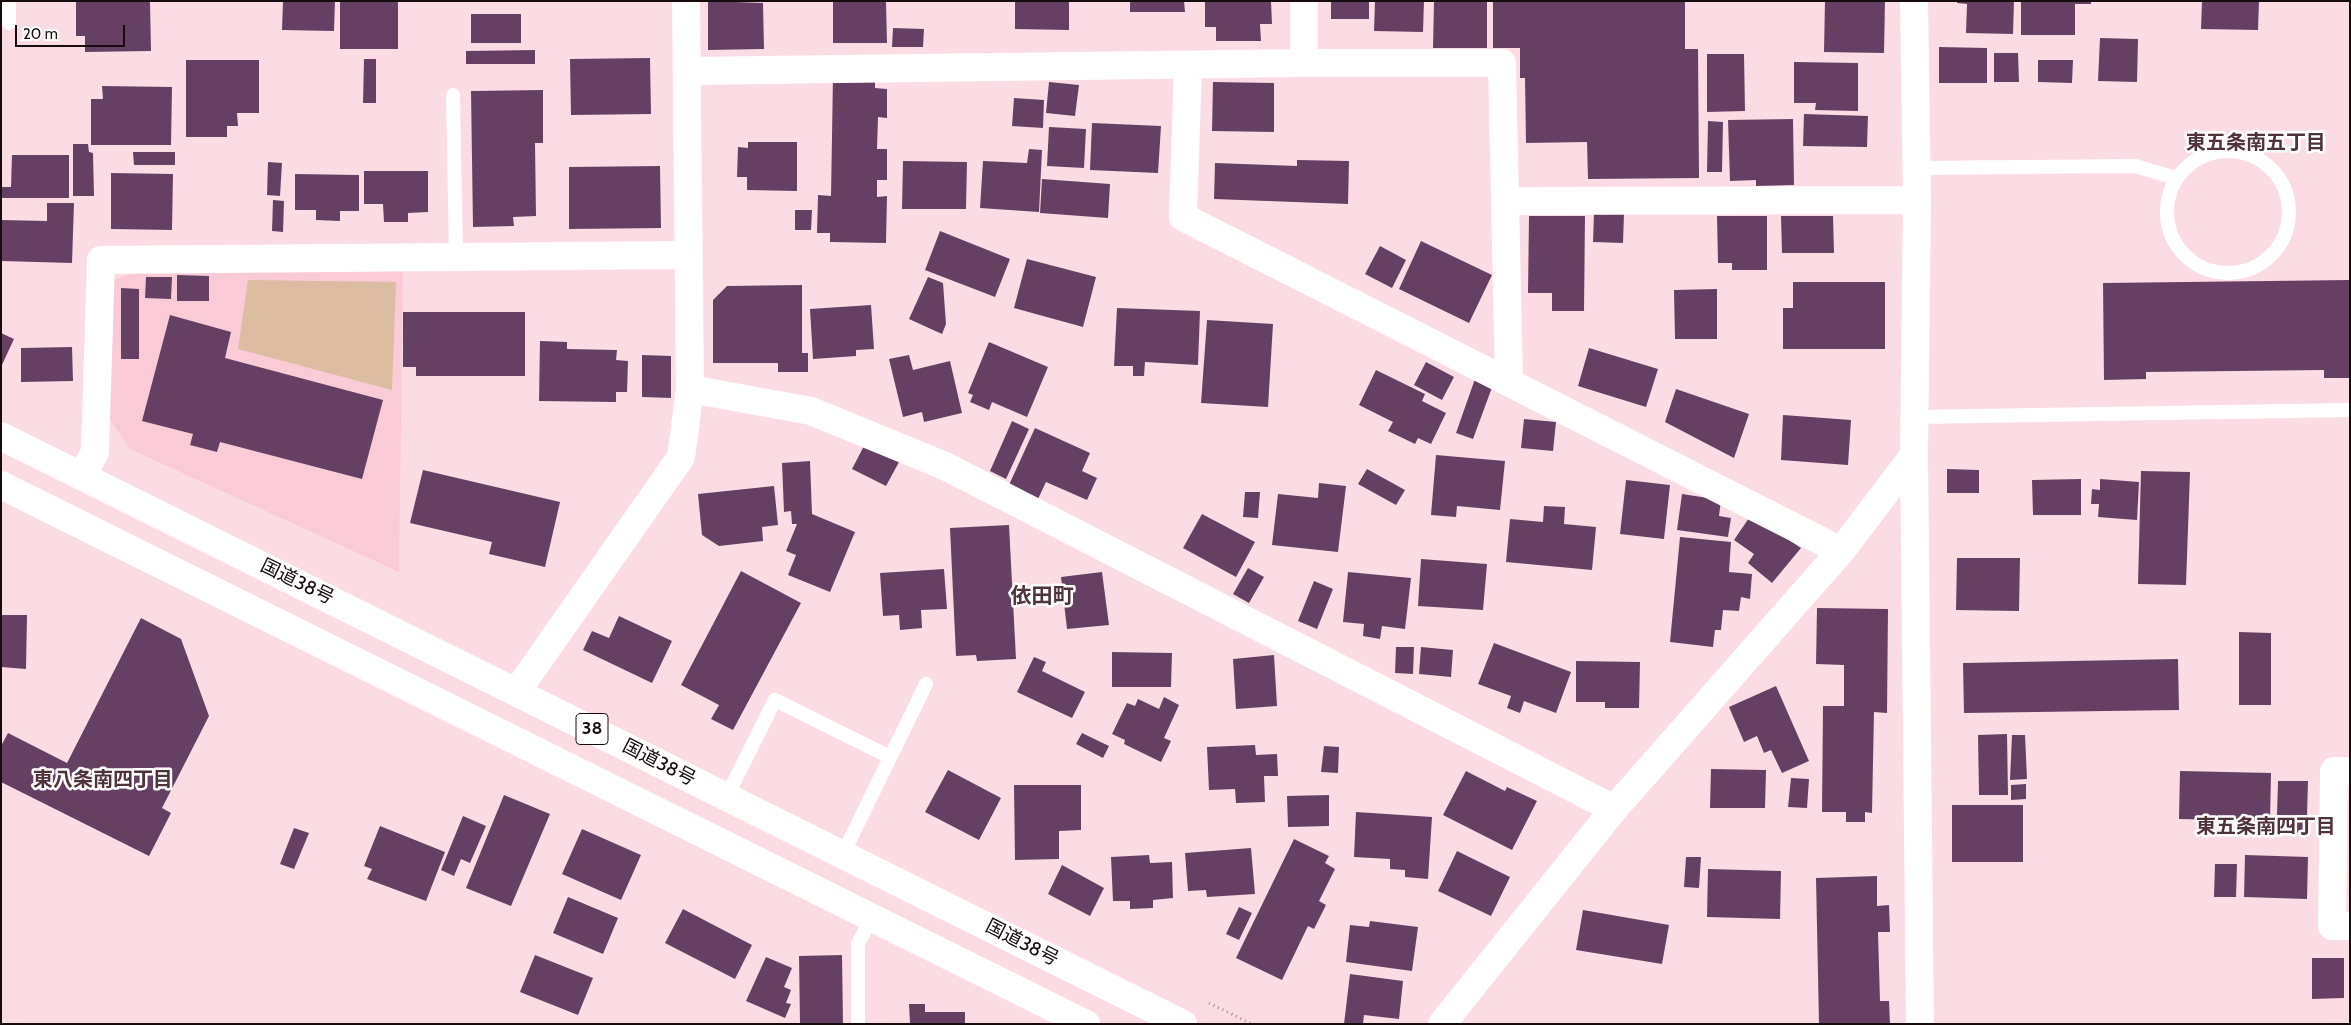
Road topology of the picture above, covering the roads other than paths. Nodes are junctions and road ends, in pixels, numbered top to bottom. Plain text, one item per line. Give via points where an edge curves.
1 (9, 1) edge
2 (686, 1) edge
3 (1304, 1) edge
4 (1914, 1) edge
5 (9, 23) dead end
6 (1304, 63) junction
7 (1188, 65) junction
8 (688, 72) junction
9 (453, 95) dead end
10 (1917, 168) junction
11 (2176, 178) junction
12 (1917, 200) junction
13 (1505, 201) junction
14 (688, 255) junction
15 (456, 256) junction
16 (1509, 382) junction
17 (690, 389) junction
18 (2350, 410) edge
19 (1914, 417) junction
20 (1, 436) edge
21 (1914, 455) junction
22 (82, 476) junction
23 (1, 485) edge
24 (1841, 551) junction
25 (926, 684) dead end
26 (517, 691) junction
27 (890, 757) junction
28 (2350, 771) edge
29 (727, 796) junction
30 (1614, 809) junction
31 (843, 854) junction
32 (872, 917) junction
33 (2350, 926) edge
34 (858, 1024) edge
35 (1086, 1024) edge
36 (1183, 1024) edge
37 (1442, 1024) edge
38 (1920, 1024) edge

1 - 5 lane
2 - 8 main road
3 - 6 main road
4 - 10 main road
6 - 7 main road
6 - 13 main road via 1502,63
7 - 8 main road
7 - 16 main road via 1183,217
8 - 14 main road
9 - 15 lane
10 - 11 lane via 2135,166
10 - 12 main road
11 - 11 lane via 2193,162 2215,152 2239,152 2261,160 2279,177 2288,199 2288,223 2279,246 2263,262 2241,272 2216,272 2194,263 2177,247 2168,225 2168,201
12 - 13 main road
12 - 19 main road
13 - 16 main road
14 - 15 main road
14 - 17 main road
15 - 22 main road via 101,260 95,452
16 - 24 main road
17 - 26 main road via 682,457
17 - 30 main road via 811,411 945,466
18 - 19 lane
19 - 21 main road
20 - 22 main road, 国道38号 / 38
21 - 24 main road
21 - 38 main road
22 - 26 main road, 国道38号 / 38
23 - 32 main road, 38
24 - 30 main road
25 - 27 lane
26 - 29 main road, 国道38号 / 38
27 - 29 lane via 775,700
27 - 31 lane
28 - 33 main road via 2334,771 2332,926
29 - 31 main road, 国道38号 / 38
30 - 37 main road
31 - 36 main road, 国道38号 / 38
32 - 34 lane via 858,944
32 - 35 main road, 38

